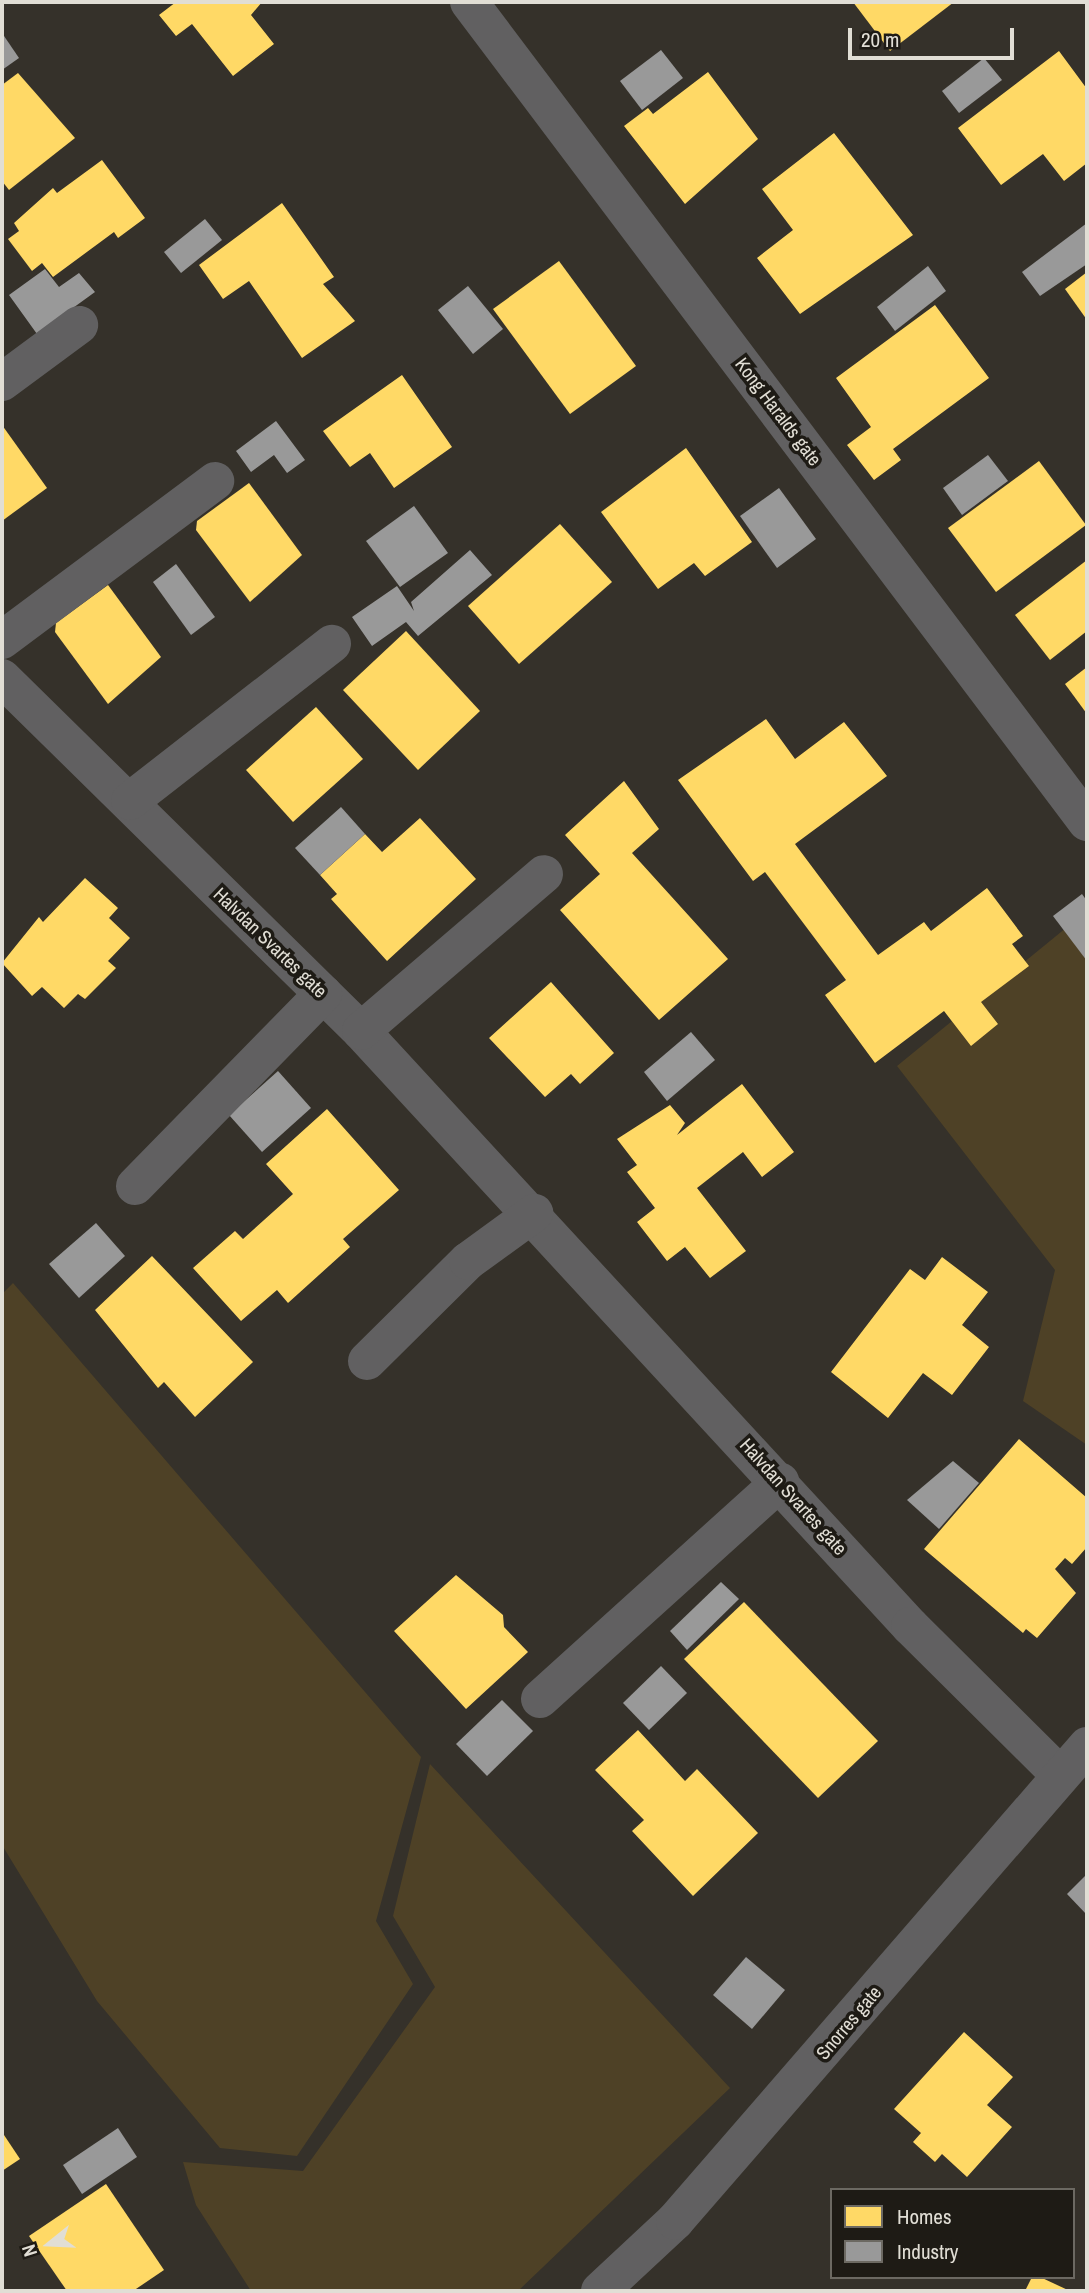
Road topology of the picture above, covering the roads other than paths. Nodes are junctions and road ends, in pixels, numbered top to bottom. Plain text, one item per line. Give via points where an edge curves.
1 (469, 2) edge
2 (79, 325) dead end
3 (2, 382) edge
4 (215, 481) dead end
5 (2, 640) edge
6 (332, 643) dead end
7 (2, 678) edge
8 (130, 802) junction
9 (1087, 822) edge
10 (544, 874) dead end
11 (323, 994) junction
12 (361, 1031) junction
13 (135, 1185) dead end
14 (534, 1213) junction
15 (367, 1361) dead end
16 (780, 1482) junction
17 (540, 1699) dead end
18 (1087, 1746) edge
19 (1059, 1774) junction
20 (600, 2291) edge

1 - 9 street, Kong Haralds gate
2 - 3 street
4 - 5 street
6 - 8 street
7 - 8 street, Halvdan Svartes gate
8 - 11 street, Halvdan Svartes gate
10 - 12 street
11 - 12 street, Halvdan Svartes gate
11 - 13 street
12 - 14 street, Halvdan Svartes gate
14 - 15 street via 468,1261
14 - 16 street, Halvdan Svartes gate
16 - 17 street
16 - 19 street, Halvdan Svartes gate via 910,1626
18 - 19 street, Snorres gate
19 - 20 street, Snorres gate via 676,2221

